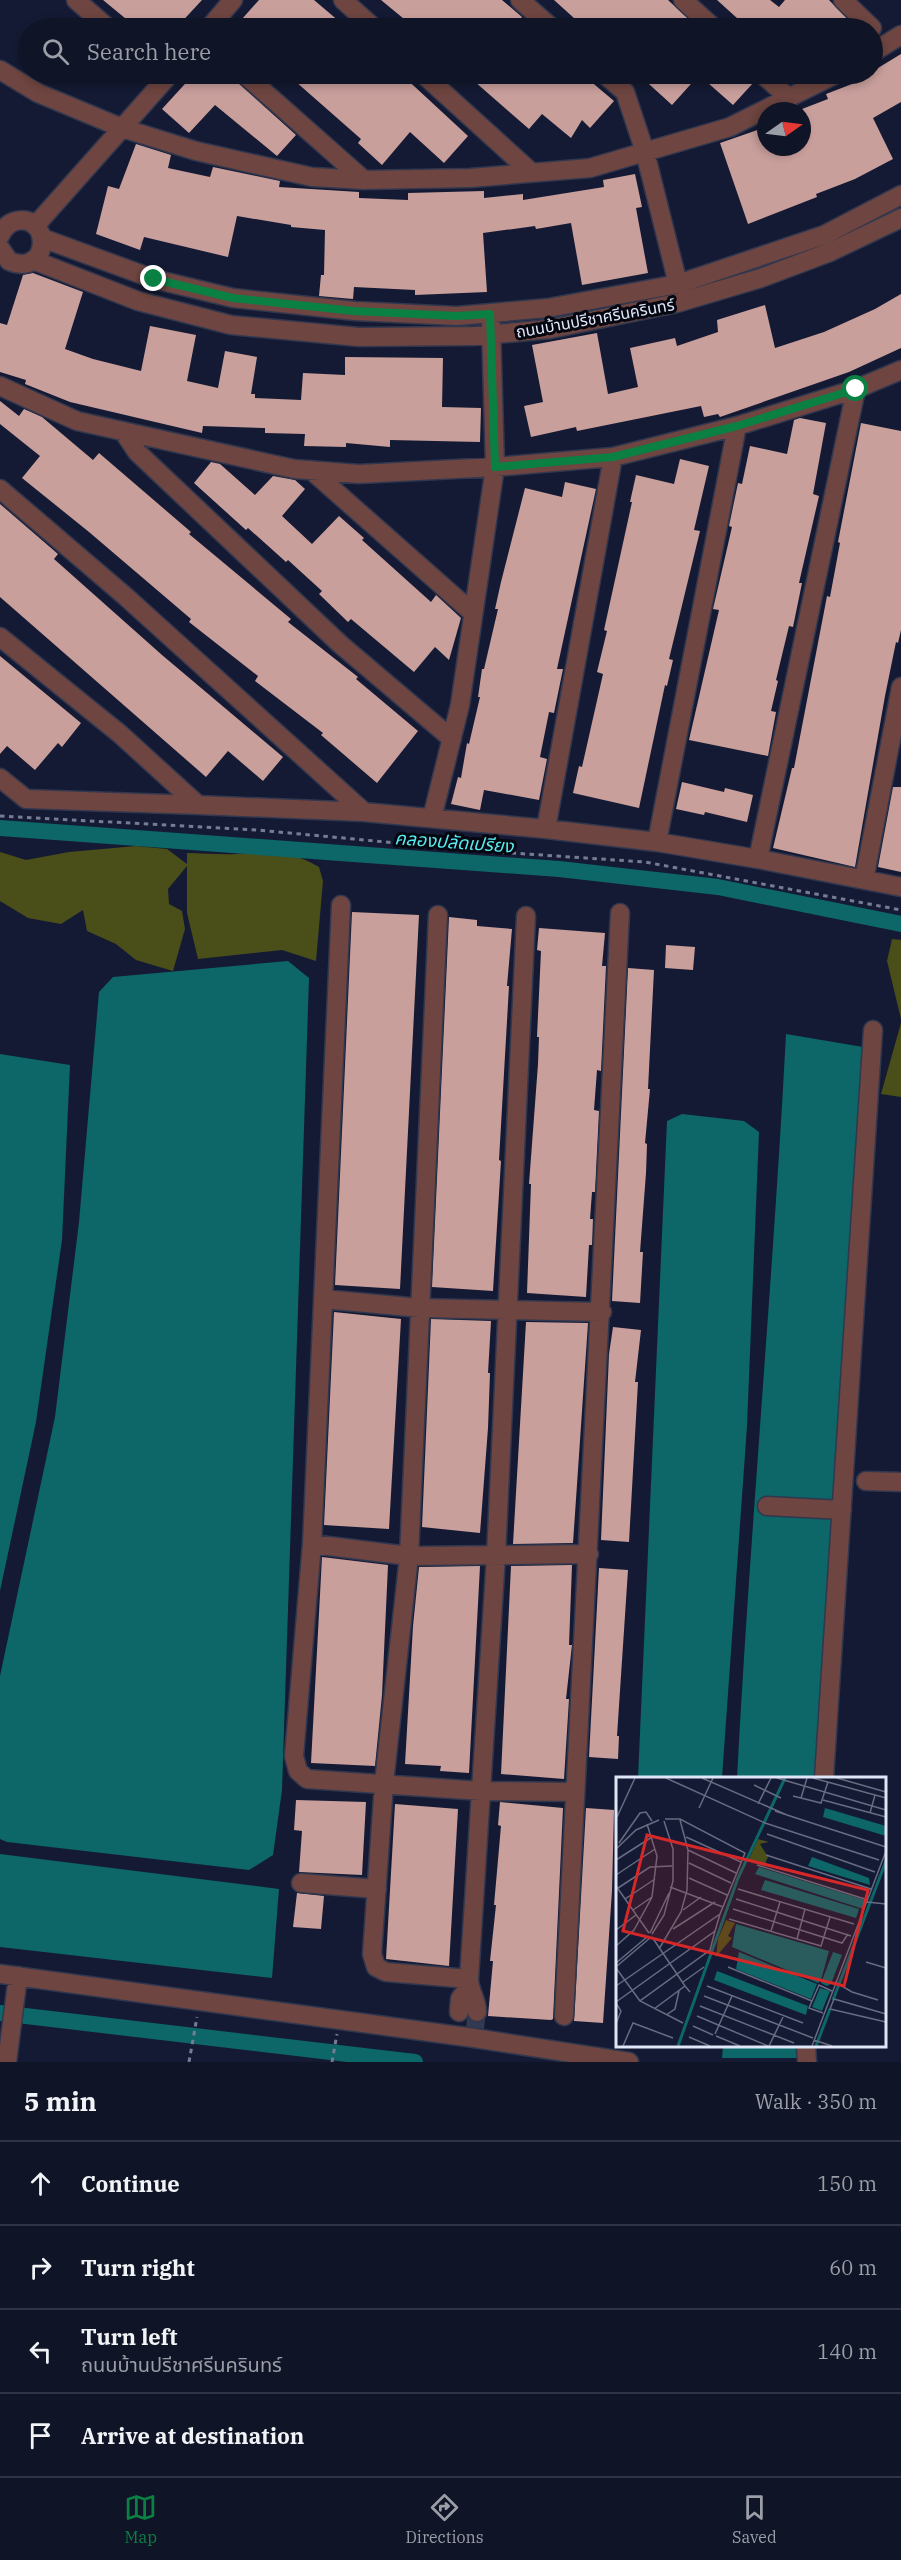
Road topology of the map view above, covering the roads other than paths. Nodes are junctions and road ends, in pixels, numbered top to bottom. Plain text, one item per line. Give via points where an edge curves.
1 (76, 0) edge
2 (233, 0) edge
3 (343, 0) edge
4 (520, 0) edge
5 (683, 0) edge
6 (843, 0) edge
7 (97, 18) edge
8 (218, 18) edge
9 (363, 18) edge
10 (541, 18) edge
11 (703, 18) edge
12 (861, 18) edge
13 (0, 70) edge
14 (18, 81) edge
15 (23, 84) edge
16 (158, 84) edge
17 (255, 84) edge
18 (434, 84) edge
19 (616, 84) edge
20 (773, 84) edge
21 (817, 84) edge
22 (789, 99) junction
23 (122, 128) junction
24 (645, 152) junction
25 (532, 173) junction
26 (364, 180) junction
27 (901, 195) edge
28 (901, 218) edge
29 (3, 227) edge
30 (39, 232) junction
31 (3, 260) edge
32 (33, 260) junction
33 (678, 284) junction
34 (490, 314) junction
35 (491, 335) junction
36 (901, 370) edge
37 (0, 386) edge
38 (856, 389) junction
39 (737, 426) junction
40 (123, 431) junction
41 (613, 457) junction
42 (495, 467) junction
43 (311, 470) junction
44 (0, 489) edge
45 (473, 613) junction
46 (0, 637) edge
47 (901, 687) edge
48 (452, 739) junction
49 (0, 778) edge
50 (198, 805) junction
51 (364, 812) junction
52 (432, 818) junction
53 (546, 829) junction
54 (657, 842) junction
55 (758, 859) junction
56 (864, 880) junction
57 (901, 887) edge
58 (341, 905) dead end
59 (620, 913) dead end
60 (438, 915) dead end
61 (526, 916) dead end
62 (873, 1030) dead end
63 (323, 1299) junction
64 (420, 1308) junction
65 (508, 1310) junction
66 (602, 1312) junction
67 (866, 1481) dead end
68 (901, 1482) edge
69 (767, 1506) dead end
70 (842, 1510) junction
71 (312, 1544) junction
72 (590, 1554) junction
73 (409, 1556) junction
74 (496, 1556) junction
75 (824, 1777) edge
76 (384, 1783) junction
77 (481, 1791) junction
78 (574, 1792) junction
79 (301, 1883) dead end
80 (377, 1889) junction
81 (11, 1979) edge
82 (469, 1982) junction
83 (564, 2016) dead end
84 (467, 2025) junction
85 (806, 2047) edge
86 (7, 2062) edge
87 (629, 2062) edge
88 (807, 2062) edge

1 - 7 street
2 - 8 street
3 - 9 street
4 - 10 street
5 - 11 street
6 - 12 street
13 - 14 street
15 - 23 street
16 - 23 street
17 - 26 street
18 - 25 street
19 - 24 street via 625,92
20 - 22 street
21 - 22 street
22 - 24 street via 730,127
23 - 26 street via 196,151 312,177
23 - 30 street
24 - 25 street via 590,168
24 - 33 street
25 - 26 street
27 - 33 street, ถนนบ้านปรีชาศรีนครินทร์ via 824,235
28 - 35 street, ถนนบ้านปรีชาศรีนครินทร์ via 830,252 677,303 550,329
29 - 30 street, ถนนบ้านปรีชาศรีนครินทร์ via 22,220
30 - 32 street via 41,252
30 - 34 street, ถนนบ้านปรีชาศรีนครินทร์ via 154,279 233,298 354,311
31 - 32 street, ถนนบ้านปรีชาศรีนครินทร์ via 23,264
32 - 35 street, ถนนบ้านปรีชาศรีนครินทร์ via 138,301 231,325 359,337
33 - 34 street, ถนนบ้านปรีชาศรีนครินทร์ via 548,308
34 - 35 street
35 - 42 street
36 - 38 street
37 - 40 street via 77,421
38 - 39 street
38 - 55 street
39 - 41 street
39 - 54 street
40 - 43 street
40 - 48 street via 137,452 340,645
41 - 42 street
41 - 53 street
42 - 43 street via 359,474
42 - 45 street
43 - 45 street
44 - 51 street
45 - 48 street
46 - 50 street via 120,734
47 - 56 street
48 - 52 street
49 - 50 street via 26,799
50 - 51 street
51 - 52 street
52 - 53 street
53 - 54 street
54 - 55 street
55 - 56 street
56 - 57 street
58 - 63 street
59 - 66 street
60 - 64 street
61 - 65 street
62 - 70 street
63 - 64 street
63 - 71 street
64 - 65 street
64 - 73 street
65 - 66 street
65 - 74 street
66 - 72 street
67 - 68 street
69 - 70 street
70 - 75 street
71 - 73 street
71 - 76 street via 294,1756 298,1771 307,1779
72 - 74 street
72 - 78 street
73 - 74 street
73 - 76 street
74 - 77 street
76 - 77 street
76 - 80 street
77 - 78 street
77 - 82 street
78 - 83 street
79 - 80 street
80 - 82 street via 372,1954 376,1967 386,1972
81 - 84 street
81 - 86 street
82 - 84 street via 477,2000
84 - 87 street
85 - 88 street

